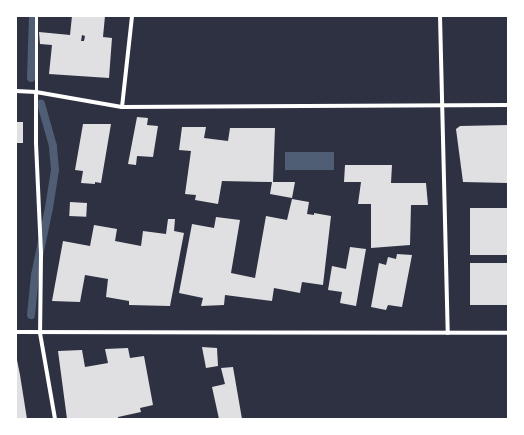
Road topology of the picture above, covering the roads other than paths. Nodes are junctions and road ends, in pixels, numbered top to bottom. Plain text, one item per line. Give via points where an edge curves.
1 (36, 16) edge
2 (132, 16) edge
3 (440, 16) edge
4 (16, 91) edge
5 (36, 92) junction
6 (508, 105) edge
7 (122, 107) junction
8 (442, 107) junction
9 (16, 332) edge
10 (40, 333) junction
11 (448, 333) junction
12 (508, 333) edge
13 (55, 419) edge

1 - 5 lane
2 - 7 street
3 - 8 street
4 - 5 street
5 - 7 street
5 - 10 street via 41,255
6 - 8 street
7 - 8 street
8 - 11 street
9 - 10 street
10 - 11 street
10 - 13 street
11 - 12 street

